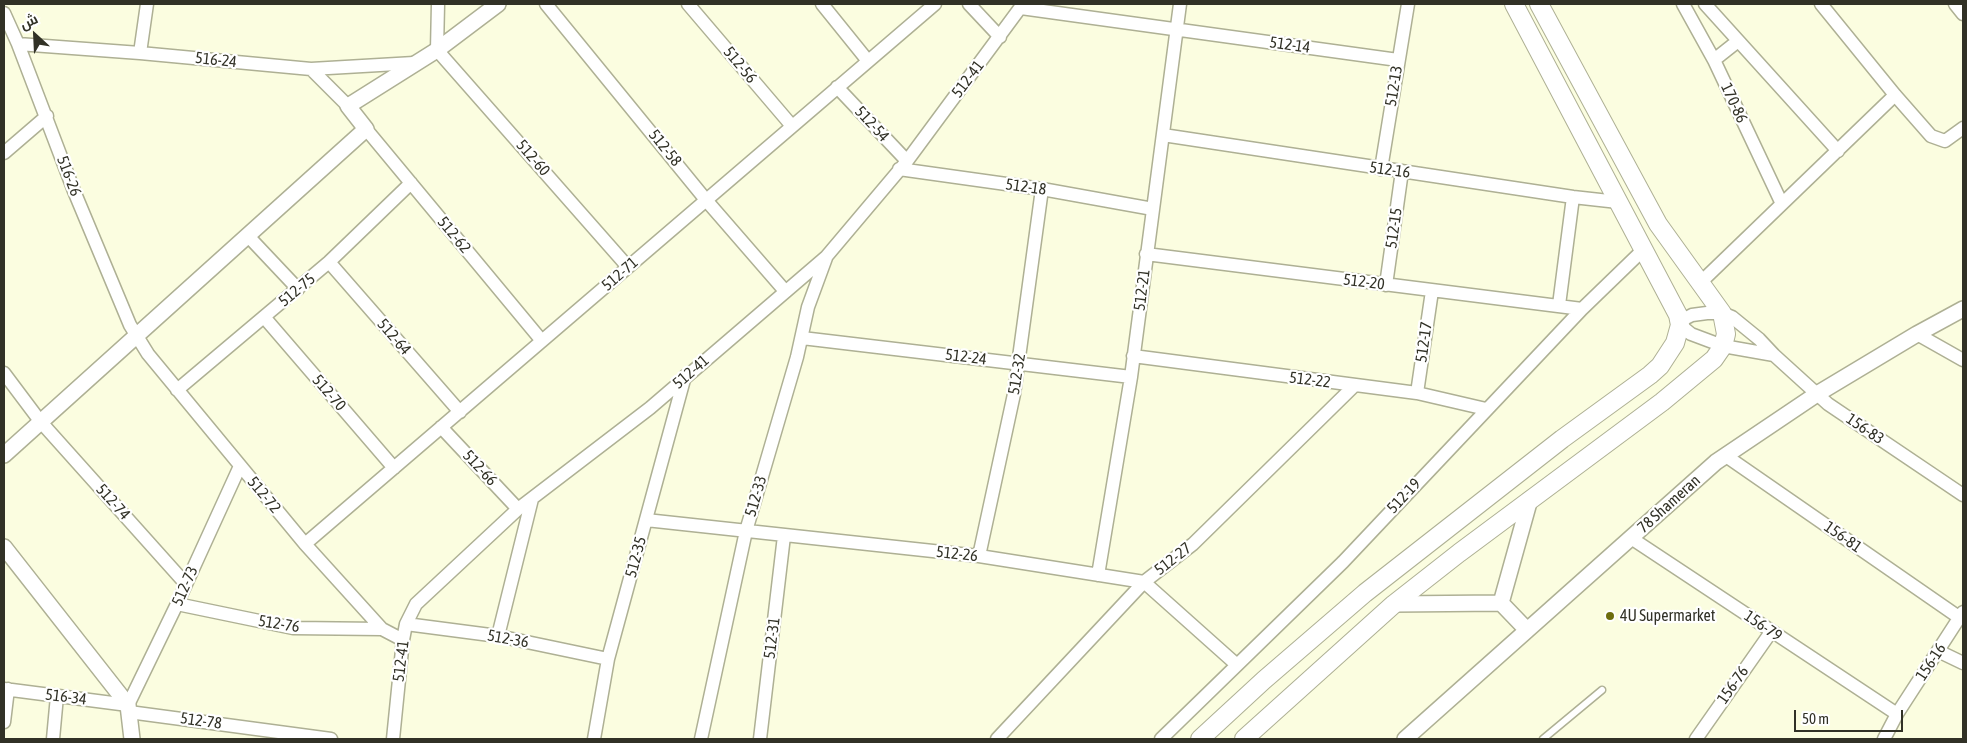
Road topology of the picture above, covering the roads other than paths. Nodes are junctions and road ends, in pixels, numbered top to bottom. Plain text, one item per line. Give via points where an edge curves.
1 (147, 4) edge
2 (438, 4) edge
3 (498, 4) edge
4 (546, 4) edge
5 (688, 4) edge
6 (822, 4) edge
7 (934, 4) edge
8 (969, 4) edge
9 (1180, 4) edge
10 (1408, 4) edge
11 (1514, 4) edge
12 (1539, 4) edge
13 (1682, 4) edge
14 (1705, 4) edge
15 (1821, 4) edge
16 (1955, 4) edge
17 (1022, 6) edge
18 (4, 13) edge
19 (1963, 14) edge
20 (1179, 30) junction
21 (1000, 37) junction
22 (1738, 41) junction
23 (18, 44) junction
24 (437, 50) junction
25 (140, 53) junction
26 (1398, 60) junction
27 (1714, 60) junction
28 (868, 61) junction
29 (414, 63) junction
30 (311, 69) junction
31 (837, 87) junction
32 (1895, 95) junction
33 (348, 106) junction
34 (47, 116) junction
35 (792, 126) junction
36 (1963, 128) edge
37 (366, 129) junction
38 (1163, 135) junction
39 (1838, 151) junction
40 (4, 153) edge
41 (903, 165) junction
42 (1381, 169) junction
43 (1402, 171) junction
44 (411, 183) junction
45 (1042, 189) junction
46 (1573, 197) junction
47 (706, 200) junction
48 (1618, 202) junction
49 (1782, 204) junction
50 (1153, 209) junction
51 (1658, 224) junction
52 (248, 236) junction
53 (1639, 243) junction
54 (1146, 254) junction
55 (826, 257) junction
56 (329, 262) junction
57 (628, 267) junction
58 (1700, 283) junction
59 (1386, 285) junction
60 (298, 289) junction
61 (786, 291) junction
62 (1432, 291) junction
63 (1559, 305) junction
64 (1582, 308) junction
65 (1963, 308) edge
66 (1722, 313) junction
67 (264, 317) junction
68 (1680, 323) junction
69 (1917, 334) junction
70 (137, 336) junction
71 (802, 338) junction
72 (542, 341) junction
73 (1723, 346) junction
74 (1774, 355) junction
75 (1133, 356) junction
76 (1963, 360) edge
77 (1018, 363) junction
78 (4, 372) edge
79 (685, 376) junction
80 (1131, 377) junction
81 (1355, 386) junction
82 (177, 390) junction
83 (1417, 393) junction
84 (1817, 394) junction
85 (1486, 409) junction
86 (460, 412) junction
87 (40, 421) junction
88 (441, 427) junction
89 (4, 455) edge
90 (1726, 456) junction
91 (240, 466) junction
92 (394, 468) junction
93 (1963, 495) edge
94 (1530, 499) junction
95 (532, 500) junction
96 (518, 509) junction
97 (646, 520) junction
98 (746, 531) junction
99 (784, 536) junction
100 (1631, 538) junction
101 (305, 544) junction
102 (4, 546) edge
103 (979, 556) junction
104 (1098, 575) junction
105 (1144, 582) junction
106 (185, 583) junction
107 (1501, 603) junction
108 (177, 604) junction
109 (1394, 604) junction
110 (1961, 614) edge
111 (406, 624) junction
112 (1526, 629) junction
113 (382, 630) junction
114 (1771, 632) junction
115 (498, 636) junction
116 (403, 640) junction
117 (1938, 651) junction
118 (608, 659) junction
119 (1963, 663) edge
120 (1237, 665) junction
121 (6, 689) edge
122 (1602, 690) dead end
123 (57, 696) junction
124 (129, 708) junction
125 (1897, 714) junction
126 (4, 722) edge
127 (53, 739) edge
128 (132, 739) edge
129 (331, 739) edge
130 (393, 739) edge
131 (594, 739) edge
132 (701, 739) edge
133 (760, 739) edge
134 (997, 739) edge
135 (1161, 739) edge
136 (1200, 739) edge
137 (1244, 739) edge
138 (1405, 739) edge
139 (1543, 739) edge
140 (1696, 739) edge
141 (1884, 739) edge

1 - 25 street
2 - 24 street
3 - 24 street
4 - 47 street, 512-58
5 - 35 street, 512-56
6 - 28 street
7 - 28 street, 512-71
8 - 21 street
9 - 20 street, 512-21
10 - 26 street, 512-13
11 - 48 main road
12 - 51 main road
13 - 27 street, 170-86
14 - 22 street
15 - 32 street
16 - 19 street
17 - 20 street, 512-14
17 - 21 street, 512-41
18 - 23 street, 516-26
20 - 26 street, 512-14
20 - 38 street, 512-21
21 - 41 street, 512-41
22 - 27 street
22 - 39 street
23 - 25 street, 516-24
23 - 34 street, 516-26
24 - 29 street
24 - 57 street, 512-60
25 - 30 street, 516-24
26 - 42 street, 512-13
27 - 49 street, 170-86
28 - 31 street, 512-71
29 - 30 street, 516-24
29 - 33 street
30 - 33 street
31 - 35 street, 512-71
31 - 41 street, 512-54
32 - 36 street via 1931,136 1945,141
32 - 39 street
33 - 37 street
34 - 40 street
34 - 70 street, 516-26 via 74,191
35 - 47 street, 512-71
37 - 44 street, 512-62
37 - 52 street
38 - 42 street, 512-16
38 - 50 street, 512-21
39 - 49 street
41 - 45 street, 512-18
41 - 55 street, 512-41
42 - 43 street, 512-16
43 - 46 street, 512-16
43 - 59 street, 512-15
44 - 56 street, 512-75
44 - 72 street, 512-62
45 - 50 street, 512-18
45 - 77 street, 512-32
46 - 48 street, 512-16
46 - 63 street
47 - 57 street, 512-71
47 - 61 street, 512-58
48 - 53 main road
49 - 58 street
50 - 54 street, 512-21
51 - 53 main road
51 - 58 main road
52 - 60 street
52 - 70 street
53 - 64 street, 512-19
53 - 68 main road
54 - 59 street, 512-20
54 - 75 street, 512-21
55 - 61 street, 512-41
55 - 71 street, 512-33 via 808,307
56 - 60 street, 512-75
56 - 86 street, 512-64
57 - 72 street, 512-71
58 - 66 main road
59 - 62 street, 512-20
60 - 67 street, 512-75
61 - 79 street, 512-41
62 - 63 street, 512-20
62 - 83 street, 512-17
63 - 64 street, 512-20
64 - 85 street, 512-19
65 - 69 street, 78 Shameran
66 - 68 street via 1692,315
66 - 73 main road via 1726,334
66 - 74 street, 156-83 via 1744,326
67 - 82 street, 512-75
67 - 92 street, 512-70
68 - 73 street via 1691,334
68 - 136 main road via 1675,343 1650,375 1562,439 1365,593
69 - 76 street
69 - 84 street, 78 Shameran
70 - 82 street, 512-72
70 - 87 street
71 - 77 street, 512-24
71 - 98 street, 512-33
72 - 86 street, 512-71
73 - 74 street
73 - 94 main road via 1714,359 1670,396
74 - 84 street, 156-83
75 - 80 street, 512-21
75 - 81 street, 512-22
77 - 80 street, 512-24
77 - 103 street, 512-32
78 - 87 street, 512-74
79 - 95 street, 512-41 via 650,408
79 - 97 street, 512-35
80 - 104 street, 512-21
81 - 83 street, 512-22
81 - 105 street, 512-27 via 1193,544
82 - 91 street, 512-72
83 - 85 street, 512-22
84 - 90 street, 78 Shameran
84 - 93 street, 156-83
85 - 120 street, 512-19 via 1343,562
86 - 88 street, 512-71
87 - 89 street
87 - 106 street, 512-74
88 - 92 street, 512-71
88 - 96 street, 512-66
90 - 100 street, 78 Shameran
90 - 110 street, 156-81
91 - 101 street, 512-72
91 - 106 street, 512-73
92 - 101 street, 512-71
94 - 107 street
94 - 109 main road
95 - 96 street, 512-41
95 - 115 street
96 - 111 street, 512-41 via 416,604
97 - 98 street, 512-26
97 - 118 street, 512-35
98 - 99 street, 512-26
98 - 132 street, 512-33
99 - 103 street, 512-26
99 - 133 street, 512-31
100 - 112 street, 78 Shameran
100 - 114 street, 156-79
101 - 113 street, 512-72
102 - 124 street
103 - 104 street, 512-26
104 - 105 street, 512-26
105 - 120 street
105 - 134 street, 512-27
106 - 108 street, 512-73
107 - 109 street
107 - 112 street
108 - 113 street, 512-76 via 293,628
108 - 124 street, 512-73
109 - 137 main road
110 - 117 street, 156-16
111 - 115 street, 512-36
111 - 116 street, 512-41
112 - 138 street, 78 Shameran
113 - 116 street, 512-72
114 - 125 street, 156-79
114 - 140 street, 156-76
115 - 118 street, 512-36
116 - 130 street, 512-41
117 - 119 street
117 - 125 street, 156-16
118 - 131 street, 512-35
120 - 135 street, 512-19
121 - 123 street, 516-34
121 - 126 street
122 - 139 lane
123 - 124 street, 516-34
123 - 127 street
124 - 128 street
124 - 129 street, 512-78
125 - 141 street, 156-16

